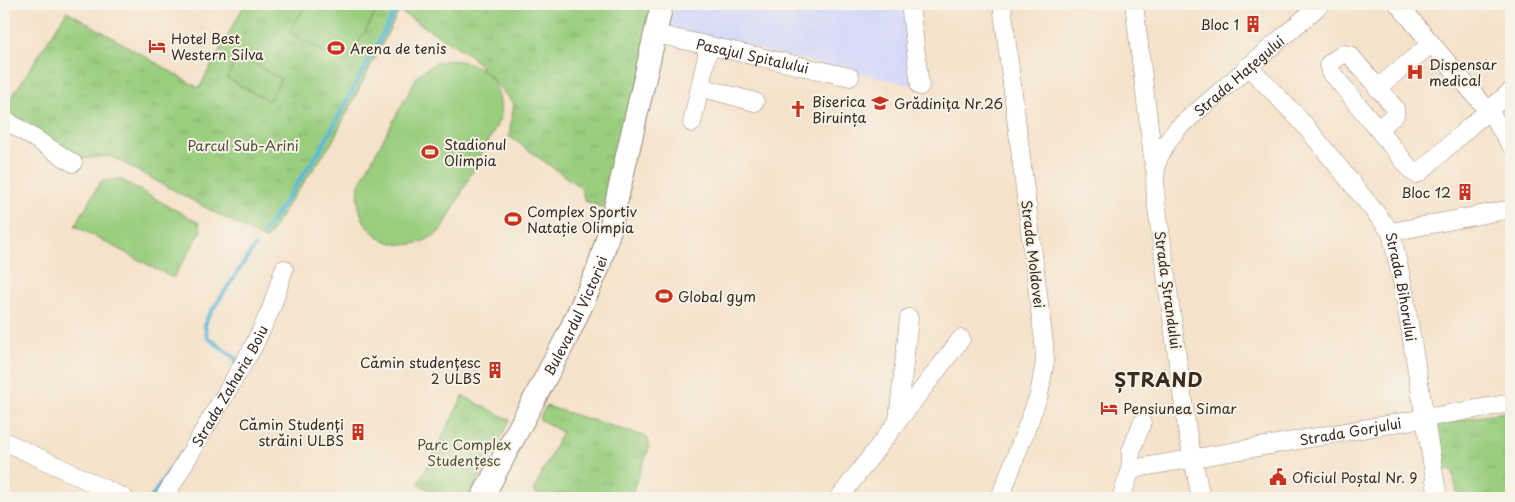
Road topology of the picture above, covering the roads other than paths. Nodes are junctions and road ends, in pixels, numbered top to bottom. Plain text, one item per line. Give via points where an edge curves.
1 (662, 4) edge
2 (910, 4) edge
3 (1002, 4) edge
4 (1134, 4) edge
5 (1321, 4) edge
6 (1398, 4) edge
7 (656, 34) junction
8 (1432, 44) junction
9 (710, 46) junction
10 (1248, 66) junction
11 (850, 77) dead end
12 (920, 86) dead end
13 (700, 87) junction
14 (1377, 88) junction
15 (1511, 91) edge
16 (755, 102) dead end
17 (1488, 111) junction
18 (4, 119) edge
19 (692, 123) dead end
20 (1378, 130) junction
21 (1511, 145) edge
22 (1161, 150) joint
23 (72, 164) dead end
24 (1155, 170) junction
25 (1511, 209) edge
26 (1391, 232) junction
27 (284, 270) dead end
28 (909, 318) dead end
29 (961, 339) dead end
30 (1511, 403) edge
31 (1425, 417) junction
32 (898, 420) junction
33 (1142, 423) dead end
34 (4, 441) edge
35 (1191, 458) junction
36 (1130, 472) junction
37 (124, 498) edge
38 (164, 498) edge
39 (482, 498) edge
40 (839, 498) edge
41 (1000, 498) edge
42 (1121, 498) edge
43 (1201, 498) edge
44 (1438, 498) edge

1 - 7 main road, Bulevardul Victoriei
2 - 12 street
3 - 41 street, Strada Moldovei via 1045,362 1039,395
4 - 24 street, Strada Ștrandului
5 - 10 street, Strada Hațegului
6 - 8 street
7 - 9 street, Pasajul Spitalului
7 - 39 main road, Bulevardul Victoriei via 610,229 593,283
8 - 14 street
8 - 17 street
9 - 11 street, Pasajul Spitalului
9 - 13 street
10 - 22 street, Strada Hațegului via 1178,128
10 - 26 street, Strada Bihorului via 1304,124
13 - 16 street
13 - 19 street
14 - 20 street via 1396,112
14 - 20 street via 1350,55 1343,54 1329,64 1331,72
15 - 17 street
17 - 20 street via 1416,174
17 - 21 street
18 - 23 street
22 - 24 street, Strada Ștrandului
24 - 35 street, Strada Ștrandului via 1156,200
25 - 26 street
26 - 31 street, Strada Bihorului
27 - 38 street, Strada Zaharia Boiu via 271,309 253,347
28 - 32 street
29 - 32 street
30 - 31 street, Strada Gorjului
31 - 35 street, Strada Gorjului
31 - 44 street, Strada Bihorului
32 - 40 street
33 - 36 street via 1132,451
34 - 37 street
35 - 36 street, Strada Gorjului
35 - 43 street, Strada Ștrandului
36 - 42 street

